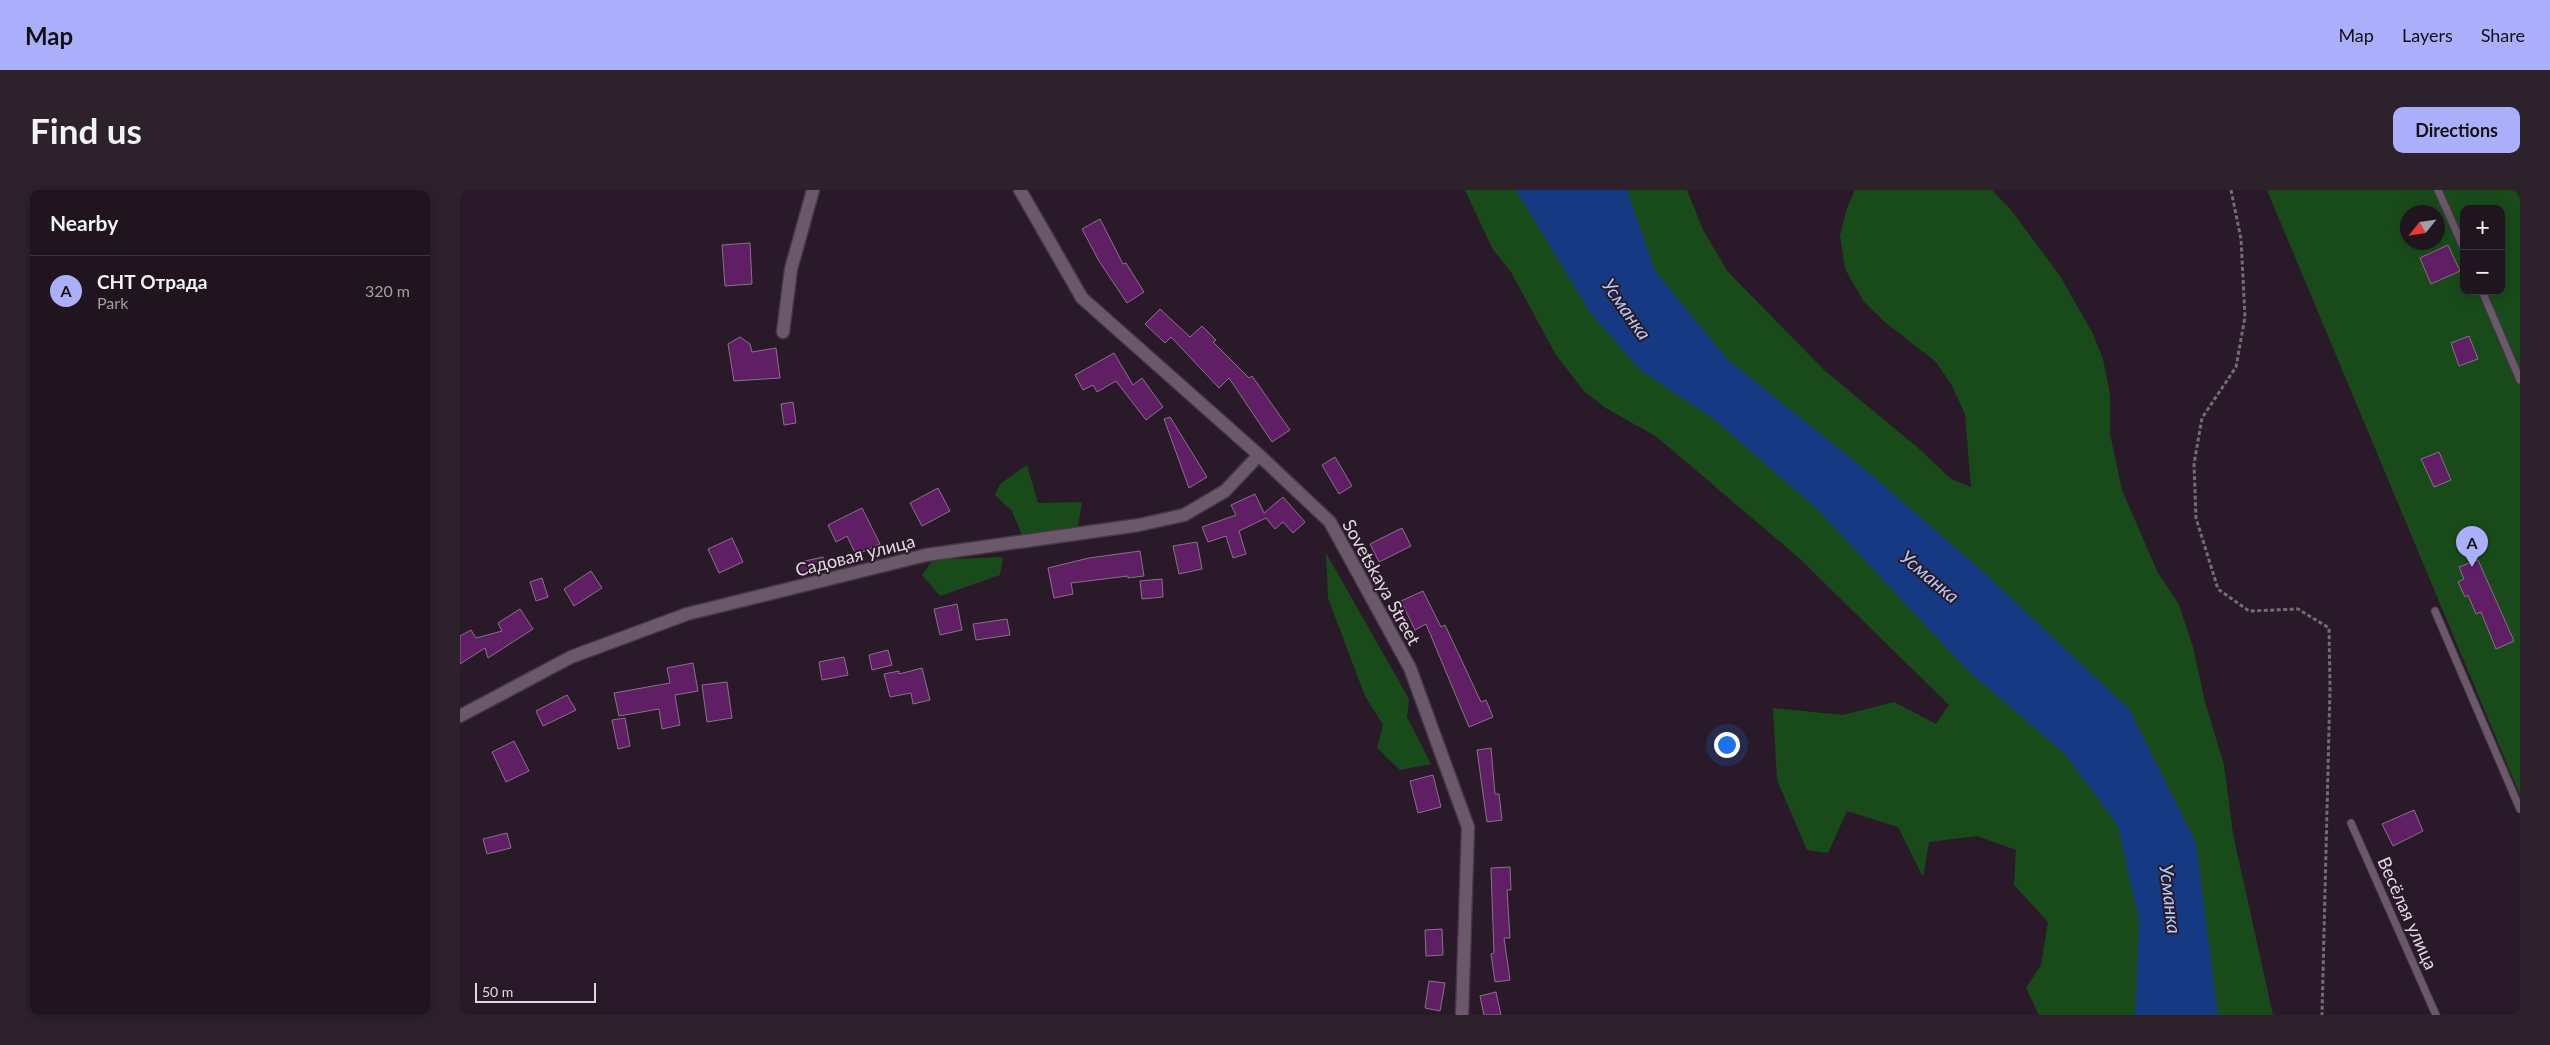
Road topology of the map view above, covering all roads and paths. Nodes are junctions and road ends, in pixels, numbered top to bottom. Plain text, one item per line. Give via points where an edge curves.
1 (813, 190) edge
2 (1020, 190) edge
3 (2231, 190) edge
4 (2438, 190) edge
5 (2460, 240) edge
6 (2484, 295) edge
7 (783, 332) dead end
8 (2520, 380) edge
9 (1259, 455) junction
10 (2435, 611) dead end
11 (460, 716) edge
12 (2520, 809) edge
13 (2351, 823) dead end
14 (1462, 1015) edge
15 (2322, 1015) edge
16 (2436, 1015) edge

1 - 7 street via 791,269
2 - 9 street, Sovetskaya Street via 1082,298
3 - 15 path via 2241,239 2245,317 2236,367 2202,418 2194,464 2196,518 2218,589 2249,611 2298,609 2329,628
4 - 5 lane
6 - 8 lane
9 - 11 street, Садовая улица via 1226,491 1184,515 1139,525 926,555 687,614 571,657
9 - 14 street, Sovetskaya Street via 1330,522 1410,668 1465,818 1468,827
10 - 12 lane
13 - 16 lane, Весёлая улица

